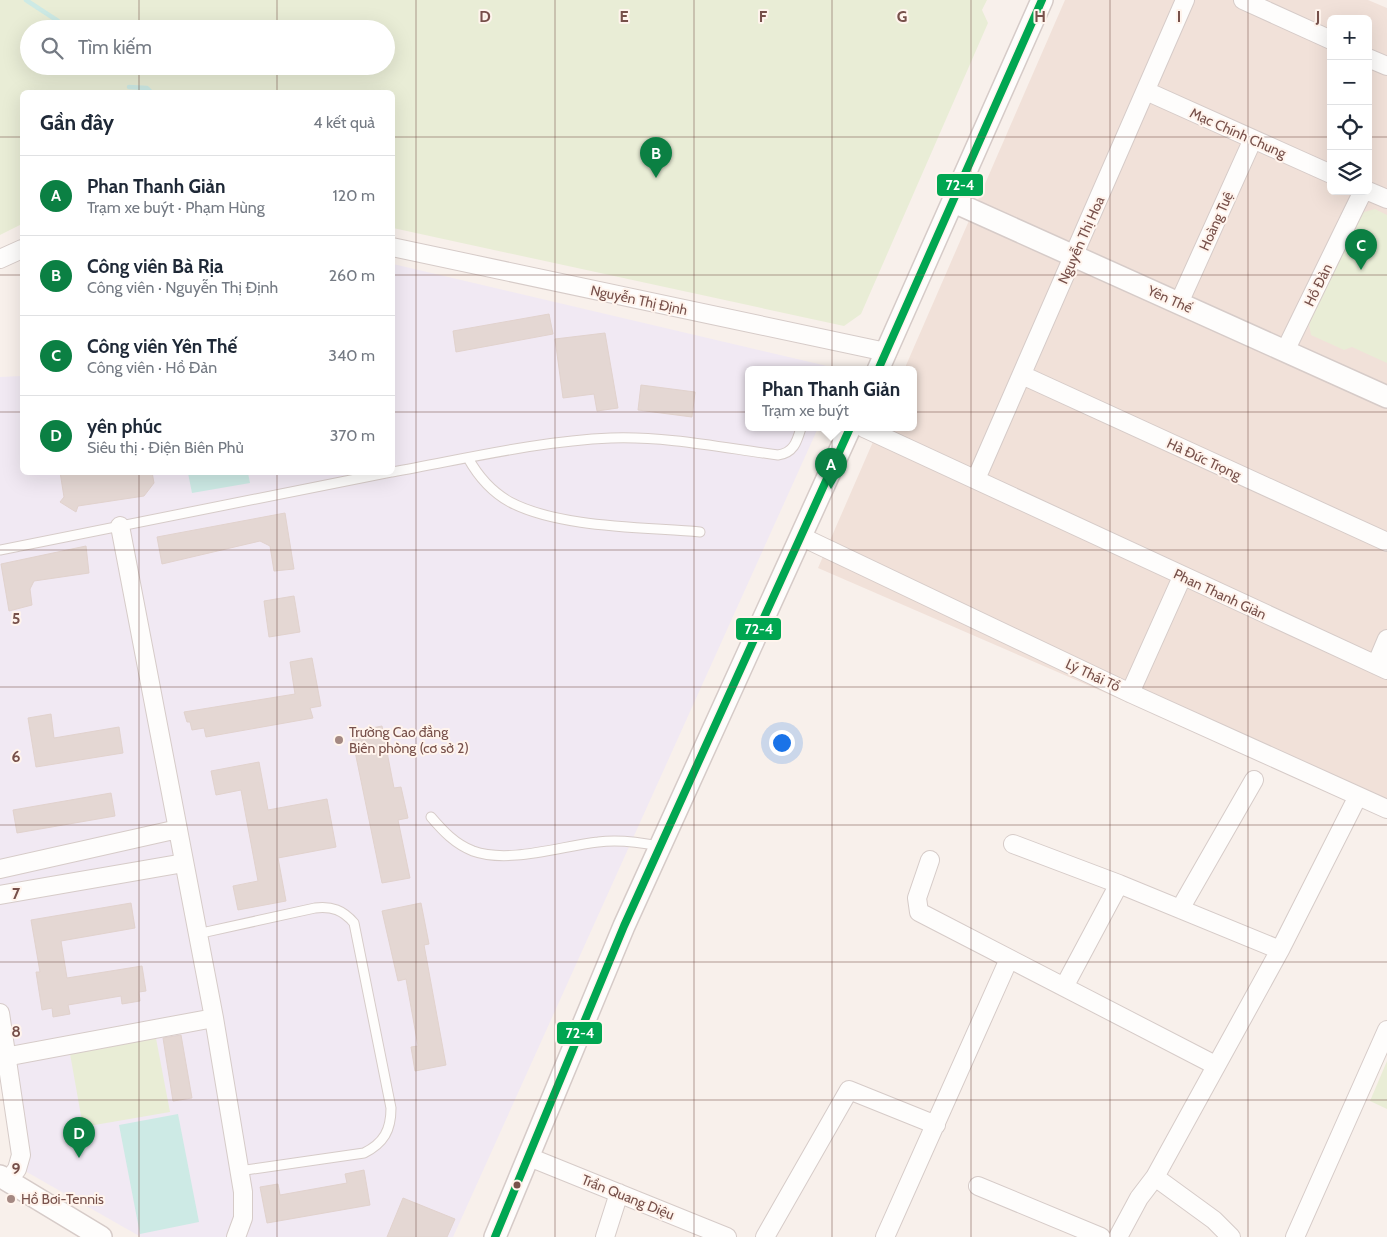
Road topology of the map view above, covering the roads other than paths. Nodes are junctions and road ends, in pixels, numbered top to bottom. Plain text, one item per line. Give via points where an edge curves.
1 (1042, 0) edge
2 (1185, 0) edge
3 (1243, 0) edge
4 (1327, 38) edge
5 (1372, 60) edge
6 (1387, 66) edge
7 (1146, 91) junction
8 (1253, 139) junction
9 (1327, 172) edge
10 (1372, 193) edge
11 (1361, 195) edge
12 (1387, 199) edge
13 (954, 202) junction
14 (395, 248) edge
15 (20, 250) edge
16 (1075, 256) junction
17 (0, 259) edge
18 (1179, 303) junction
19 (1285, 351) junction
20 (882, 361) edge
21 (1022, 375) junction
22 (1387, 397) edge
23 (800, 431) edge
24 (849, 431) edge
25 (871, 431) edge
26 (468, 458) junction
27 (395, 471) edge
28 (377, 475) edge
29 (976, 479) junction
30 (120, 526) junction
31 (700, 532) dead end
32 (800, 536) junction
33 (1387, 542) edge
34 (0, 550) edge
35 (1182, 577) junction
36 (1387, 639) edge
37 (1382, 667) edge
38 (1130, 693) junction
39 (1254, 780) dead end
40 (1358, 796) junction
41 (1387, 809) edge
42 (432, 817) dead end
43 (178, 829) junction
44 (1013, 844) dead end
45 (660, 846) junction
46 (930, 860) dead end
47 (184, 863) junction
48 (0, 869) edge
49 (1119, 884) junction
50 (0, 895) edge
51 (1180, 909) junction
52 (197, 934) junction
53 (1280, 950) junction
54 (1009, 959) junction
55 (1064, 987) junction
56 (0, 1013) edge
57 (214, 1018) junction
58 (1387, 1030) edge
59 (4, 1057) edge
60 (1215, 1065) junction
61 (936, 1125) junction
62 (529, 1157) junction
63 (239, 1171) junction
64 (1155, 1177) junction
65 (4, 1179) edge
66 (978, 1186) dead end
67 (619, 1194) junction
68 (101, 1237) edge
69 (236, 1237) edge
70 (495, 1237) edge
71 (605, 1237) edge
72 (727, 1237) edge
73 (765, 1237) edge
74 (885, 1237) edge
75 (1101, 1237) edge
76 (1118, 1237) edge
77 (1231, 1237) edge
78 (1295, 1237) edge

1 - 13 street
2 - 7 street, Nguyễn Thị Hoa
3 - 4 street
5 - 6 street
7 - 8 street, Mạc Chính Chung
7 - 16 street, Nguyễn Thị Hoa
8 - 9 street, Mạc Chính Chung
8 - 18 street, Hoàng Tuệ
10 - 12 street
11 - 19 street, Hồ Đản
13 - 16 street, Yên Thế
13 - 20 street
14 - 20 street, Nguyễn Thị Định
15 - 17 street
16 - 18 street, Yên Thế
16 - 21 street, Nguyễn Thị Hoa
18 - 19 street, Yên Thế
19 - 22 street, Yên Thế
21 - 29 street, Nguyễn Thị Hoa
21 - 33 street, Hà Đức Trọng
23 - 26 lane via 792,450 778,455 613,438 551,444
24 - 32 street
25 - 29 street, Phan Thanh Giản
26 - 27 lane
26 - 31 lane via 482,480 499,494 538,513 599,523
28 - 30 lane
29 - 35 street, Phan Thanh Giản
30 - 34 lane
30 - 43 street
32 - 38 street, Lý Thái Tổ
32 - 45 street
35 - 37 street, Phan Thanh Giản
35 - 38 street
36 - 37 street
38 - 40 street, Lý Thái Tổ
39 - 51 street
40 - 41 street, Lý Thái Tổ
40 - 53 street
42 - 45 lane via 458,843 488,854 549,850 599,842 640,842
43 - 47 street
43 - 48 street
44 - 49 street
45 - 62 street
46 - 54 street via 917,898 919,912
47 - 50 street
47 - 52 street
49 - 51 street
49 - 55 street
51 - 53 street
52 - 57 street
52 - 63 lane via 326,907 347,914 354,923 391,1108 391,1120 383,1139 364,1153
53 - 60 street
54 - 55 street
54 - 61 street
55 - 60 street
56 - 59 street
57 - 59 street
57 - 63 street
58 - 78 street
59 - 65 street via 21,1155 17,1169
60 - 64 street
61 - 73 street via 849,1090
61 - 74 street
62 - 67 street, Trần Quang Diệu
62 - 70 street
63 - 69 street via 243,1218
64 - 76 street via 1139,1198
64 - 77 street via 1214,1220
65 - 68 street
66 - 75 street
67 - 71 street
67 - 72 street, Trần Quang Diệu

